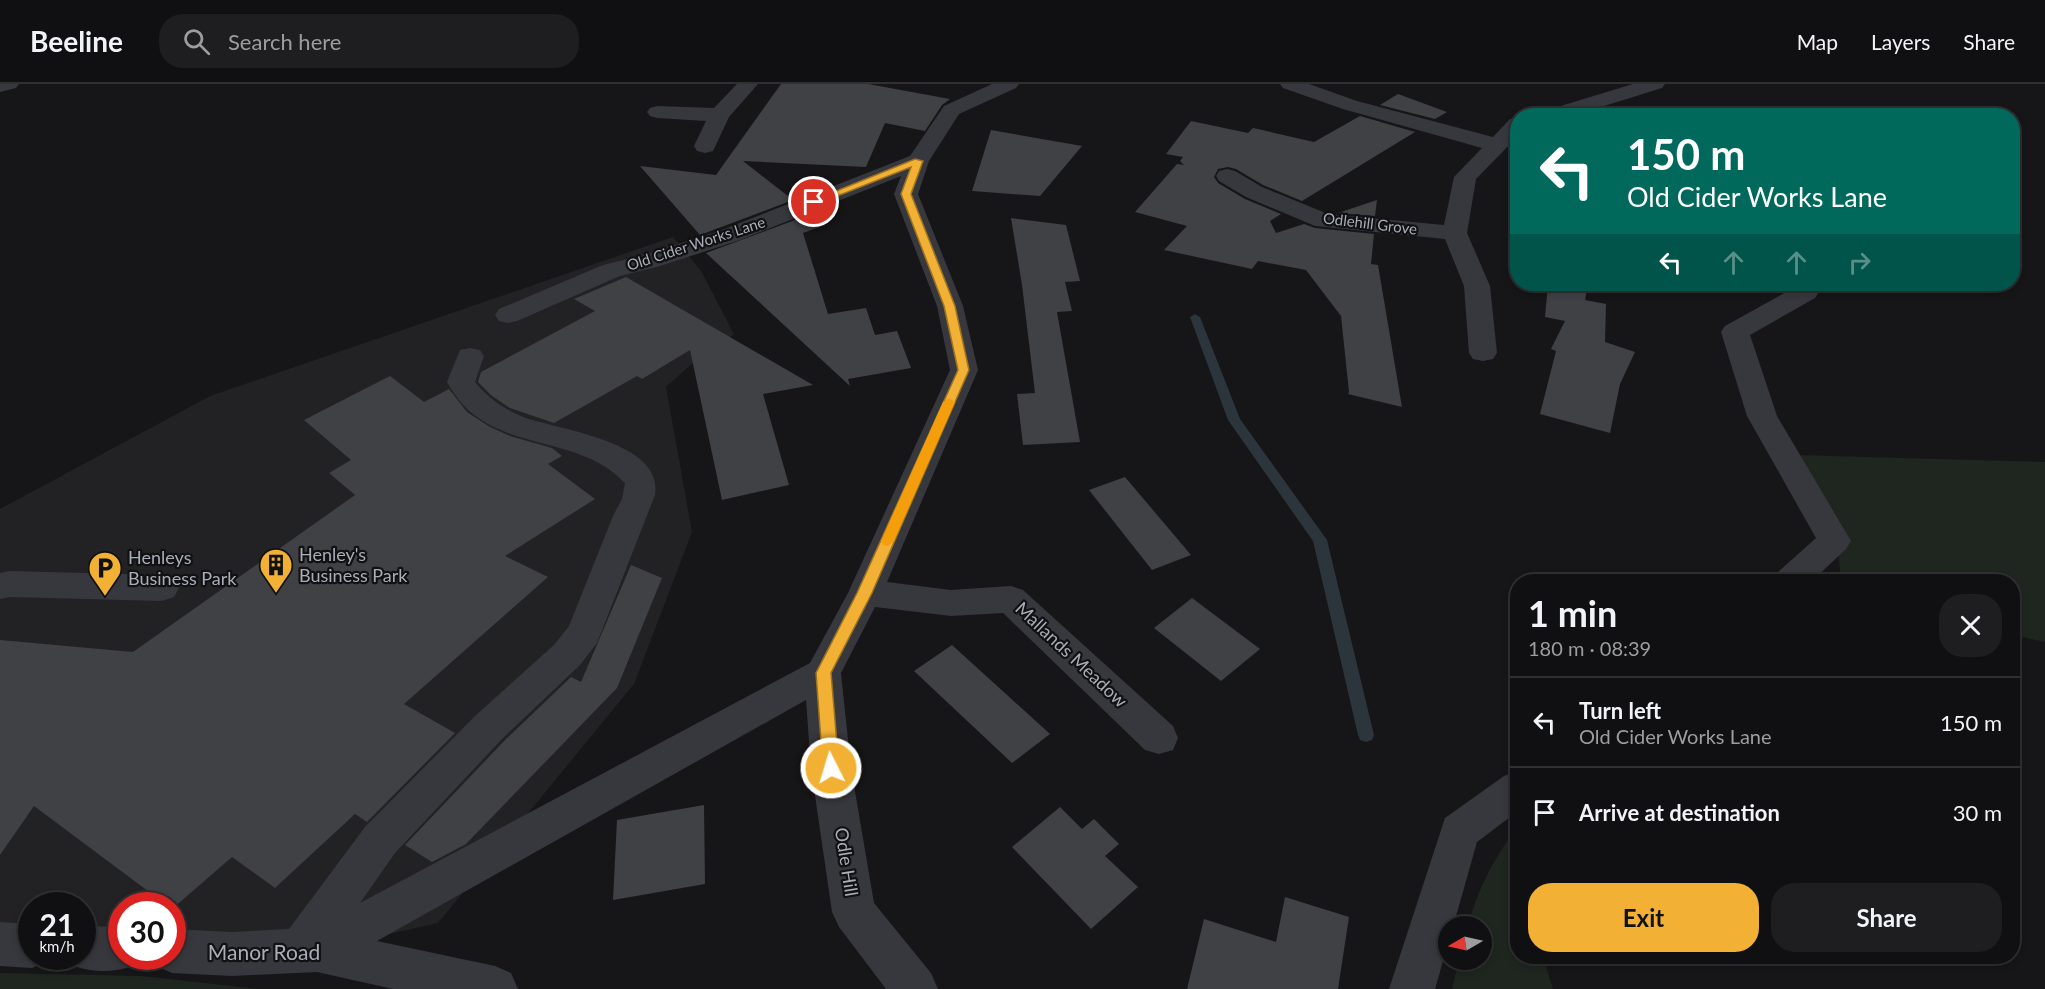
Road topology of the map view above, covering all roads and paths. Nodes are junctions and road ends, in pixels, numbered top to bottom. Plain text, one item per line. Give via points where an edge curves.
1 (9, 84) edge
2 (748, 84) edge
3 (1009, 84) edge
4 (1290, 84) edge
5 (1656, 84) edge
6 (0, 86) edge
7 (1575, 108) edge
8 (657, 112) dead end
9 (718, 115) junction
10 (1510, 132) edge
11 (1497, 145) junction
12 (705, 146) dead end
13 (918, 161) junction
14 (1227, 176) dead end
15 (1272, 176) dead end
16 (1254, 192) junction
17 (1455, 233) junction
18 (1806, 292) dead end
19 (508, 315) dead end
20 (1483, 352) dead end
21 (470, 356) dead end
22 (1798, 574) edge
23 (0, 586) edge
24 (162, 588) dead end
25 (864, 593) junction
26 (823, 673) junction
27 (1159, 738) dead end
28 (1510, 794) edge
29 (0, 944) edge
30 (18, 945) edge
31 (309, 951) junction
32 (186, 952) edge
33 (495, 989) edge
34 (915, 989) edge
35 (1412, 989) edge

1 - 6 street
2 - 9 street
3 - 13 street via 951,110
4 - 11 street via 1350,105
5 - 7 street
8 - 9 street
9 - 12 street
10 - 11 street
11 - 17 street via 1465,177
13 - 19 street, Old Cider Works Lane via 731,235 612,270
13 - 25 street via 906,194 950,306 964,370
14 - 16 street, Odlehill Grove
15 - 16 street
16 - 17 street, Odlehill Grove via 1324,221
17 - 20 street via 1477,286
18 - 22 street via 1735,332 1762,416 1834,541
21 - 31 street via 461,382 472,399 492,414 537,431 596,446 625,461 641,480 641,494 584,633 567,655 380,840
23 - 24 street
25 - 26 street
25 - 27 street, Mallands Meadow via 951,603 1011,599
26 - 31 street
26 - 34 street, Odle Hill via 831,768 854,912
28 - 35 street via 1460,831
29 - 30 street
31 - 32 street, Manor Road
31 - 33 street, Manor Road

